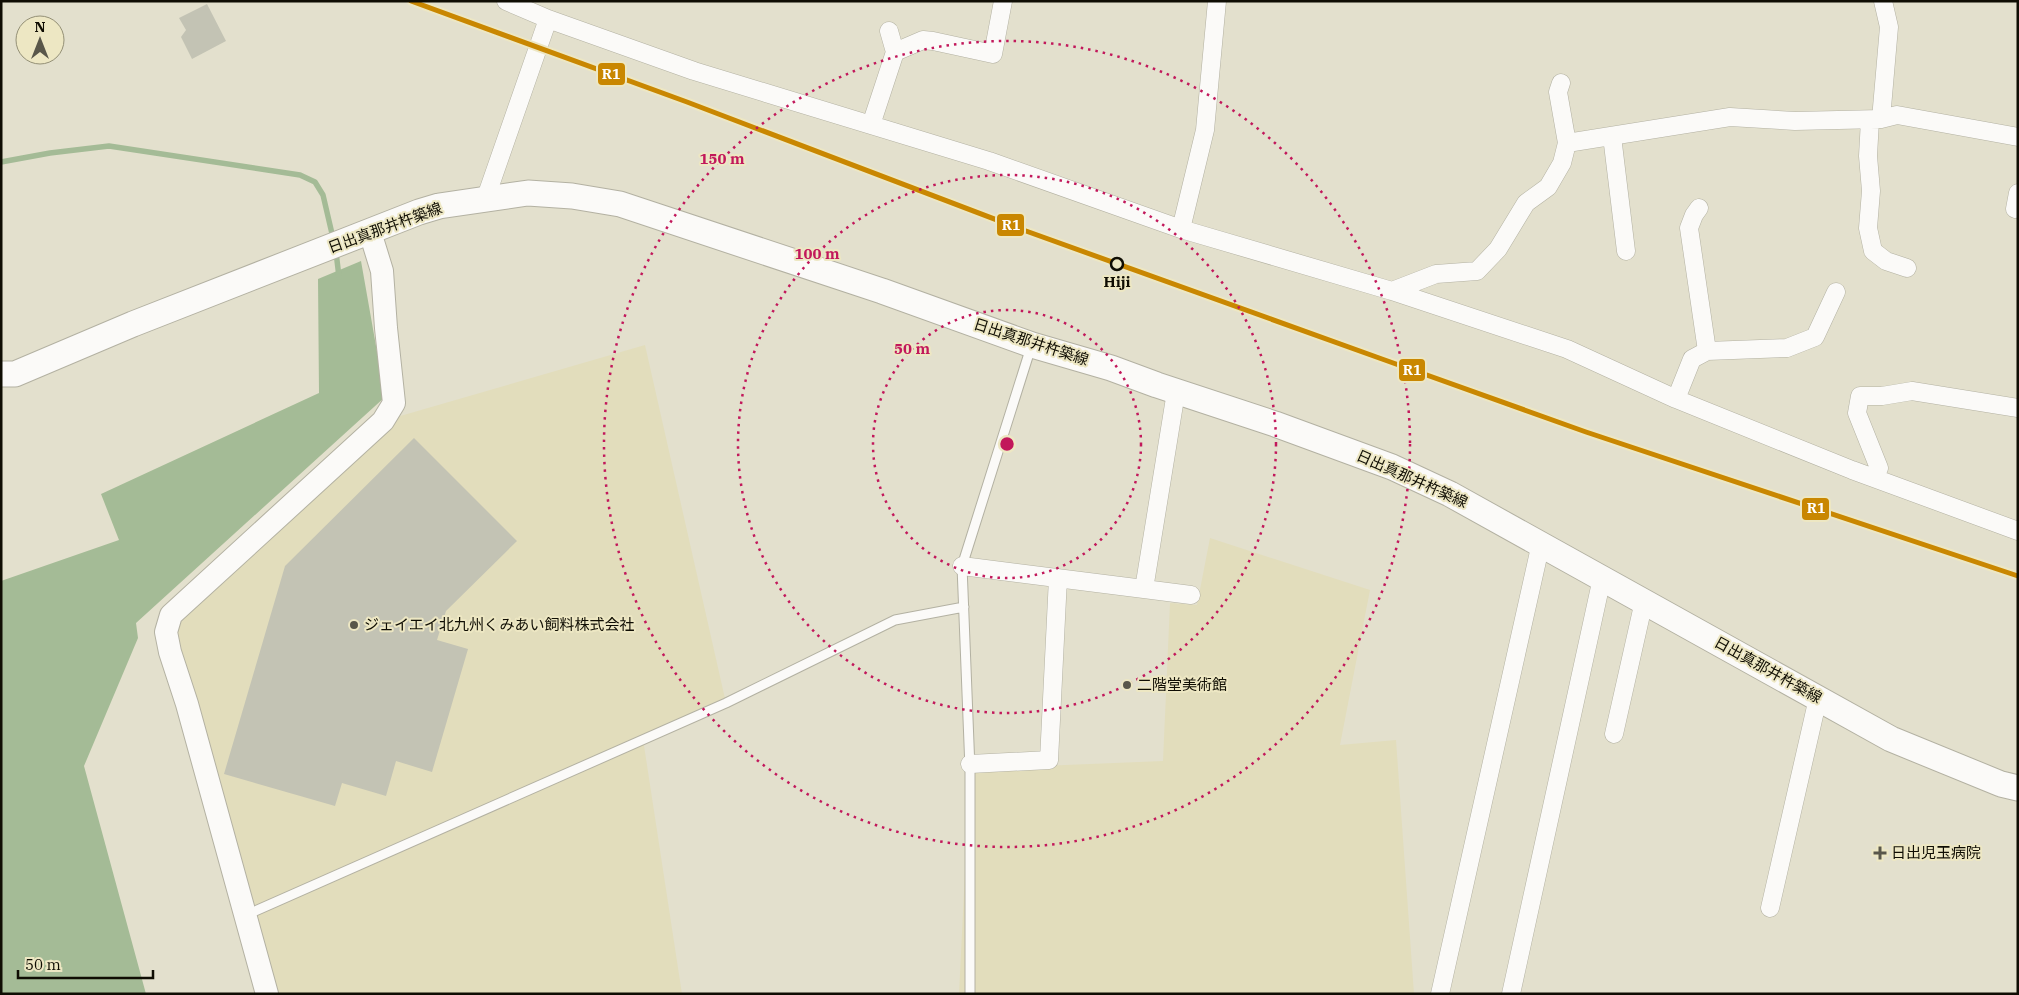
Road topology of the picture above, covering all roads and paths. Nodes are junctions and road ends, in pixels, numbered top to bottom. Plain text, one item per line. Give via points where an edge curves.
1 (506, 1) edge
2 (1003, 1) edge
3 (1217, 1) edge
4 (1883, 1) edge
5 (548, 19) junction
6 (889, 31) dead end
7 (894, 52) junction
8 (1561, 83) dead end
9 (1876, 120) junction
10 (871, 125) junction
11 (1612, 136) junction
12 (2018, 137) edge
13 (1567, 143) junction
14 (485, 200) junction
15 (1699, 208) dead end
16 (1181, 228) junction
17 (370, 232) junction
18 (1626, 252) dead end
19 (1907, 268) dead end
20 (1392, 291) junction
21 (1836, 292) dead end
22 (1032, 345) junction
23 (1707, 352) junction
24 (1, 374) edge
25 (1176, 392) junction
26 (1676, 399) junction
27 (2018, 408) edge
28 (1875, 478) junction
29 (2018, 532) edge
30 (1541, 543) junction
31 (962, 566) junction
32 (1058, 578) junction
33 (1602, 578) junction
34 (1144, 589) junction
35 (1191, 595) dead end
36 (1644, 601) junction
37 (964, 607) junction
38 (1818, 698) junction
39 (1614, 734) dead end
40 (970, 764) junction
41 (2018, 788) edge
42 (1770, 908) dead end
43 (246, 915) junction
44 (266, 994) edge
45 (970, 994) edge
46 (1440, 994) edge
47 (1512, 994) edge

1 - 5 street
2 - 7 street via 993,54 928,40
3 - 16 street via 1205,130
4 - 9 street via 1889,28
5 - 10 street via 694,71
5 - 14 street
6 - 7 street
7 - 10 street
8 - 13 street via 1558,92
9 - 11 street via 1795,121 1730,117
9 - 12 street via 1897,115
9 - 19 street via 1868,156 1871,191 1868,228 1873,252 1886,261
10 - 16 street via 989,161
11 - 13 street
11 - 18 street
13 - 20 street via 1562,163 1548,187 1526,203 1498,249 1477,271 1436,274
14 - 17 main road, 日出真那井杵築線 via 432,208
14 - 22 main road, 日出真那井杵築線 via 528,193 620,204 899,296
15 - 23 street via 1689,228
16 - 20 street
17 - 24 main road, 日出真那井杵築線 via 132,324 15,374
17 - 43 street via 382,271 394,403 383,421 171,616 166,632
20 - 26 street via 1567,349
21 - 23 street via 1815,337 1787,348
22 - 25 main road, 日出真那井杵築線 via 1111,368
22 - 31 lane
23 - 26 street via 1692,359
25 - 30 main road, 日出真那井杵築線 via 1392,467
25 - 34 street
26 - 28 street
27 - 28 street via 1912,391 1860,396 1857,413 1879,468
28 - 29 street
30 - 33 main road, 日出真那井杵築線
30 - 46 street
31 - 32 street
31 - 37 lane
32 - 34 street
32 - 40 street via 1049,760
33 - 36 main road, 日出真那井杵築線
33 - 47 street
34 - 35 street
36 - 38 main road, 日出真那井杵築線
36 - 39 street
37 - 40 lane
37 - 43 lane via 894,620 726,703
38 - 41 main road, 日出真那井杵築線 via 1891,739
38 - 42 street
40 - 45 lane
43 - 44 street

